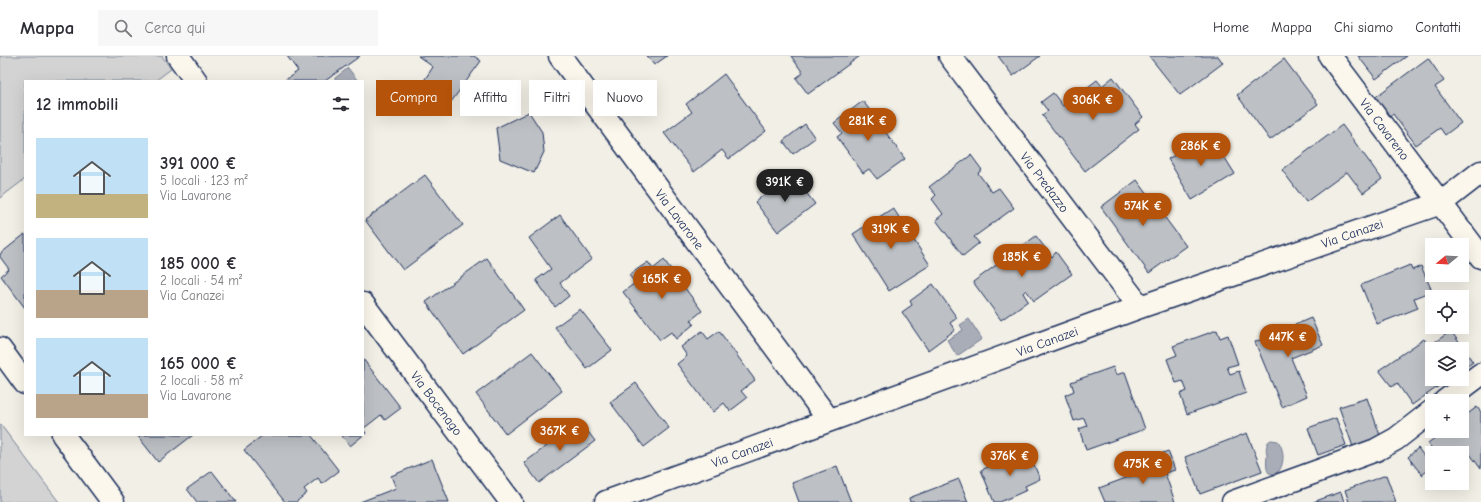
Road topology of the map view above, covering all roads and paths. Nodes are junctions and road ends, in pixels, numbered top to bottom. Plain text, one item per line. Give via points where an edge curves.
1 (178, 56) edge
2 (560, 56) edge
3 (950, 56) edge
4 (1330, 56) edge
5 (195, 80) edge
6 (1481, 172) edge
7 (1441, 203) junction
8 (1481, 257) edge
9 (364, 305) edge
10 (1140, 307) junction
11 (0, 349) edge
12 (1481, 374) edge
13 (24, 382) edge
14 (1454, 394) edge
15 (1425, 416) edge
16 (829, 420) junction
17 (64, 436) edge
18 (113, 502) edge
19 (511, 502) edge
20 (606, 502) edge
21 (1232, 502) edge

1 - 5 street
2 - 16 street, Via Lavarone
3 - 10 street, Via Predazzo
4 - 7 street, Via Cavareno
6 - 7 street, Via Canazei
7 - 8 street, Via Cavareno
7 - 10 street, Via Canazei
9 - 19 street, Via Bocenago
10 - 16 street, Via Canazei
11 - 13 street
12 - 14 street
15 - 21 street via 1396,439 1369,454
16 - 20 street, Via Canazei
17 - 18 street

